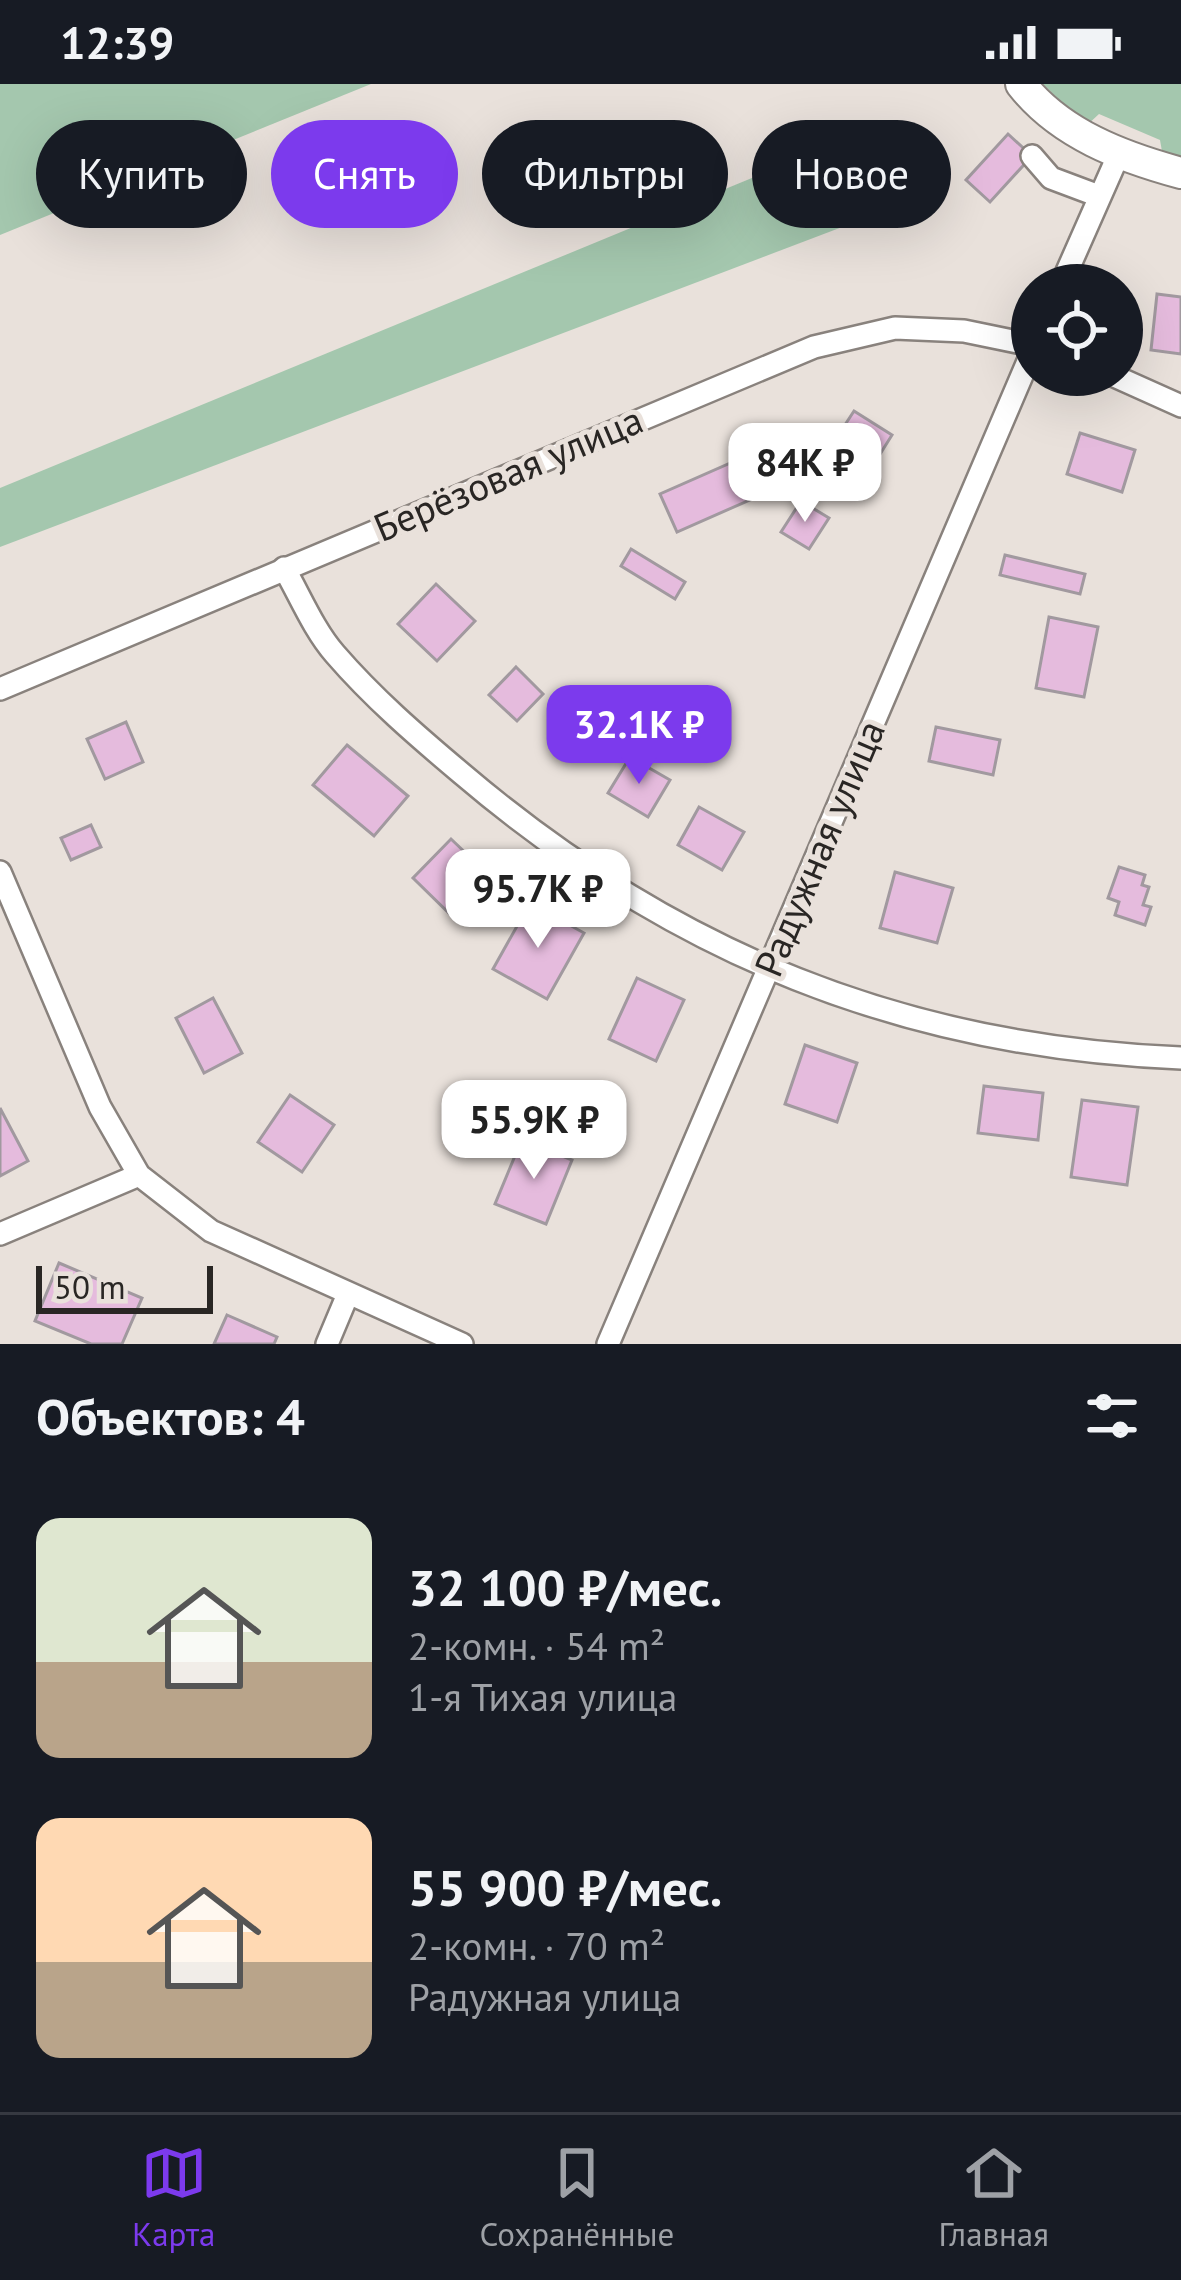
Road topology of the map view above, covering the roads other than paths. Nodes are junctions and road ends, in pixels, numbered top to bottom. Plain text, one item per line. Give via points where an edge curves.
1 (1021, 84) edge
2 (1032, 156) dead end
3 (1118, 156) junction
4 (1181, 172) edge
5 (1099, 196) junction
6 (1070, 264) edge
7 (1011, 343) edge
8 (1143, 389) edge
9 (1012, 396) edge
10 (1181, 406) edge
11 (284, 568) junction
12 (0, 689) edge
13 (0, 872) edge
14 (767, 970) junction
15 (1181, 1058) edge
16 (140, 1175) junction
17 (0, 1234) edge
18 (348, 1294) junction
19 (327, 1344) edge
20 (461, 1344) edge
21 (608, 1344) edge

1 - 3 street via 1036,104
2 - 5 street via 1051,178
3 - 4 street
3 - 5 street
5 - 6 street
7 - 11 street, Берёзовая улица via 895,328 814,347
8 - 10 street
9 - 14 street, Радужная улица
11 - 12 street, Берёзовая улица
11 - 14 street via 332,651 496,802 582,868
13 - 16 street via 100,1107
14 - 15 street via 871,1008 1001,1040
14 - 21 street, Радужная улица
16 - 17 street
16 - 18 street via 211,1231
18 - 19 street
18 - 20 street

